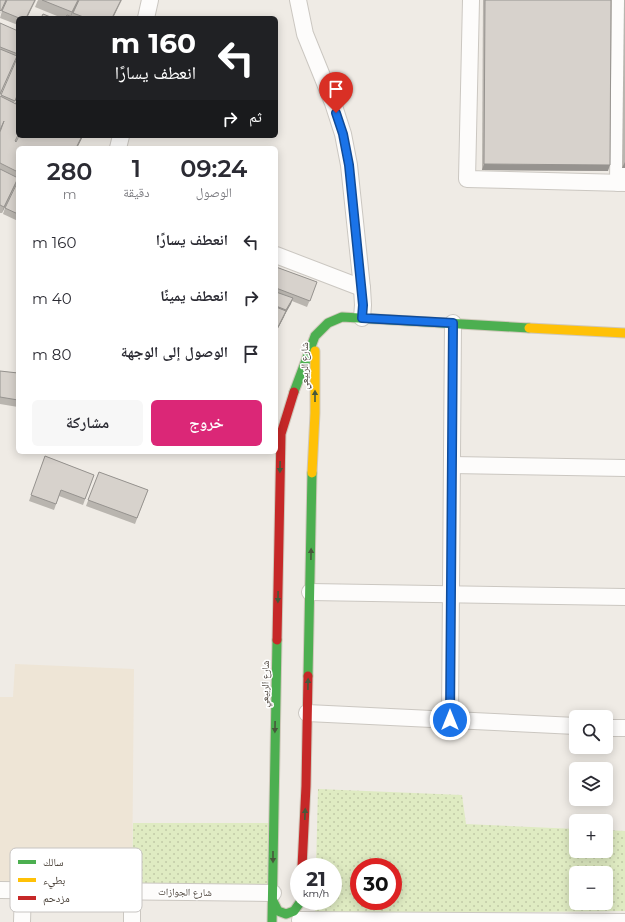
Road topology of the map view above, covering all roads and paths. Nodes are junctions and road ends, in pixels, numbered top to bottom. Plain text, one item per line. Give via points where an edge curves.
1 (150, 0) edge
2 (298, 0) edge
3 (471, 0) edge
4 (620, 0) edge
5 (146, 16) edge
6 (622, 183) edge
7 (278, 256) edge
8 (362, 288) junction
9 (362, 318) junction
10 (453, 323) junction
11 (625, 333) edge
12 (315, 336) junction
13 (284, 423) junction
14 (314, 425) junction
15 (452, 465) junction
16 (625, 468) edge
17 (310, 592) junction
18 (451, 594) junction
19 (625, 597) edge
20 (307, 713) junction
21 (450, 720) junction
22 (569, 726) edge
23 (613, 728) edge
24 (625, 728) edge
25 (302, 858) edge
26 (142, 891) edge
27 (273, 897) junction
28 (297, 910) edge
29 (301, 910) edge
30 (22, 912) edge
31 (300, 921) edge
32 (22, 922) edge
33 (272, 922) edge
34 (625, 922) edge

1 - 5 street
2 - 8 street via 305,34 343,134 349,165
3 - 6 street via 467,179
4 - 6 street
7 - 8 street
8 - 9 street
9 - 10 street
9 - 12 street via 342,317 328,323
10 - 11 street
10 - 15 street
12 - 13 street, شارع الربيعي
14 -> 12 street, شارع الربيعي
13 - 14 street via 292,412 302,410 311,416
13 -> 27 street, شارع الربيعي via 281,434
17 -> 14 street, شارع الربيعي
15 - 16 street
15 - 18 street
17 - 18 street
20 -> 17 street, شارع الربيعي
18 - 19 street
18 - 21 street
20 - 21 street
25 -> 20 street, شارع الربيعي
21 - 22 street
23 - 24 street
26 - 27 street, شارع الجوازات
27 - 28 street via 278,911 286,914
27 - 33 street, شارع الربيعي
29 - 31 street
30 - 32 street
31 - 34 street

